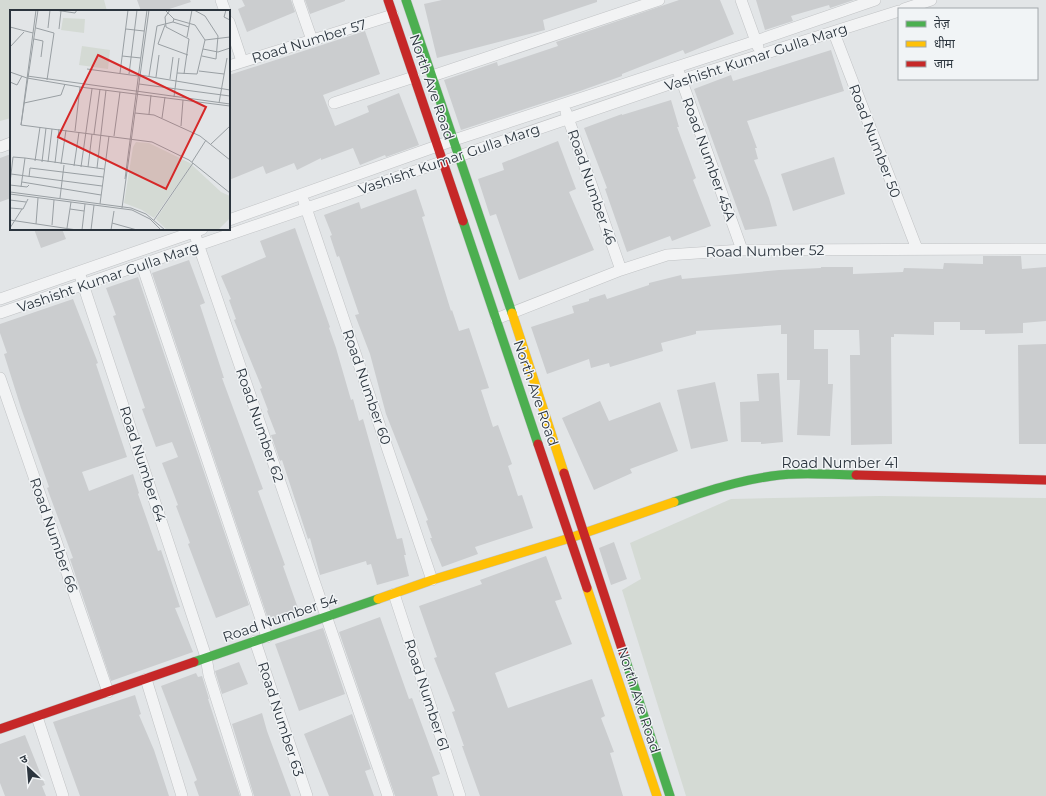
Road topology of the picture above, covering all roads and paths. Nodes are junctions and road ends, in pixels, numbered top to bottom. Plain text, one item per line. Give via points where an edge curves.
1 (221, 0) edge
2 (298, 0) edge
3 (660, 0) edge
4 (741, 0) edge
5 (875, 0) edge
6 (931, 0) edge
7 (408, 1) edge
8 (390, 7) edge
9 (907, 8) edge
10 (225, 10) edge
11 (898, 11) edge
12 (230, 25) edge
13 (834, 33) junction
14 (312, 40) junction
15 (756, 42) junction
16 (760, 54) junction
17 (242, 61) junction
18 (230, 66) edge
19 (676, 67) junction
20 (432, 76) junction
21 (414, 77) junction
22 (681, 80) junction
23 (334, 103) dead end
24 (564, 104) junction
25 (568, 118) junction
26 (454, 140) junction
27 (10, 143) edge
28 (437, 146) junction
29 (0, 147) edge
30 (460, 156) junction
31 (443, 162) junction
32 (301, 194) junction
33 (307, 208) junction
34 (230, 220) edge
35 (198, 230) edge
36 (199, 246) junction
37 (917, 249) junction
38 (1046, 249) edge
39 (742, 250) junction
40 (142, 265) junction
41 (621, 270) junction
42 (79, 272) junction
43 (83, 286) junction
44 (0, 299) edge
45 (0, 313) edge
46 (512, 314) junction
47 (496, 319) junction
48 (0, 378) edge
49 (1046, 480) edge
50 (583, 534) junction
51 (570, 538) junction
52 (432, 580) junction
53 (394, 594) junction
54 (326, 617) junction
55 (267, 637) junction
56 (255, 641) junction
57 (206, 657) junction
58 (146, 679) junction
59 (108, 692) junction
60 (37, 717) junction
61 (0, 729) edge
62 (63, 796) edge
63 (182, 796) edge
64 (247, 796) edge
65 (307, 796) edge
66 (388, 796) edge
67 (460, 796) edge
68 (657, 796) edge
69 (670, 796) edge

1 - 10 street
2 - 14 street
3 - 20 street
4 - 15 street
5 - 15 street, Vashisht Kumar Gulla Marg
6 - 9 street
7 - 8 street, Road Number 57
7 - 20 street
8 - 14 street, Road Number 57
8 - 21 street, North Ave Road
11 - 13 street, Vashisht Kumar Gulla Marg
12 - 17 street, Road Number 57
13 - 16 street, Vashisht Kumar Gulla Marg
13 - 37 street, Road Number 50
14 - 17 street, Road Number 57
15 - 16 street
15 - 19 street, Vashisht Kumar Gulla Marg
16 - 22 street, Vashisht Kumar Gulla Marg
17 - 18 street
19 - 22 street, Road Number 45A
19 - 24 street, Vashisht Kumar Gulla Marg
20 - 26 street
21 - 23 street
21 - 28 street, North Ave Road
22 - 25 street, Vashisht Kumar Gulla Marg
22 - 39 street, Road Number 45A
24 - 25 street, Road Number 46
24 - 26 street, Vashisht Kumar Gulla Marg
25 - 30 street, Vashisht Kumar Gulla Marg
25 - 41 street, Road Number 46
26 - 28 street, Vashisht Kumar Gulla Marg
26 - 30 street
27 - 29 street
28 - 31 street, North Ave Road
28 - 32 street, Vashisht Kumar Gulla Marg
30 - 31 street, Vashisht Kumar Gulla Marg
30 - 46 street
31 - 33 street, Vashisht Kumar Gulla Marg
31 - 47 street, North Ave Road
32 - 33 street, Road Number 60
32 - 34 street, Vashisht Kumar Gulla Marg
33 - 36 street, Vashisht Kumar Gulla Marg
33 - 52 street, Road Number 60
35 - 36 street, Road Number 62
35 - 42 street, Vashisht Kumar Gulla Marg
36 - 40 street, Vashisht Kumar Gulla Marg
36 - 54 street, Road Number 62
37 - 38 street, Road Number 52
37 - 39 street, Road Number 52
39 - 41 street, Road Number 52 via 667,255
40 - 43 street, Vashisht Kumar Gulla Marg
40 - 55 street
41 - 46 street, Road Number 52
42 - 43 street, Road Number 64
42 - 44 street, Vashisht Kumar Gulla Marg
43 - 45 street, Vashisht Kumar Gulla Marg
43 - 57 street, Road Number 64
46 - 47 street, Road Number 52
46 - 50 street
47 - 51 street, North Ave Road
48 - 59 street, Road Number 66
49 - 50 street, Road Number 41 via 796,474 750,480 706,491
50 - 51 street, Road Number 41
50 - 69 street
51 - 52 street, Road Number 54
51 - 68 street, North Ave Road
52 - 53 street, Road Number 54
53 - 54 street, Road Number 54
53 - 67 street, Road Number 61
54 - 55 street, Road Number 54
54 - 66 street, Road Number 62
55 - 56 street, Road Number 54
56 - 57 street, Road Number 54
56 - 65 street, Road Number 63
57 - 58 street, Road Number 54
57 - 64 street, Road Number 64 via 209,675
58 - 59 street, Road Number 54
58 - 63 street
59 - 60 street, Road Number 54
60 - 61 street, Road Number 54
60 - 62 street

